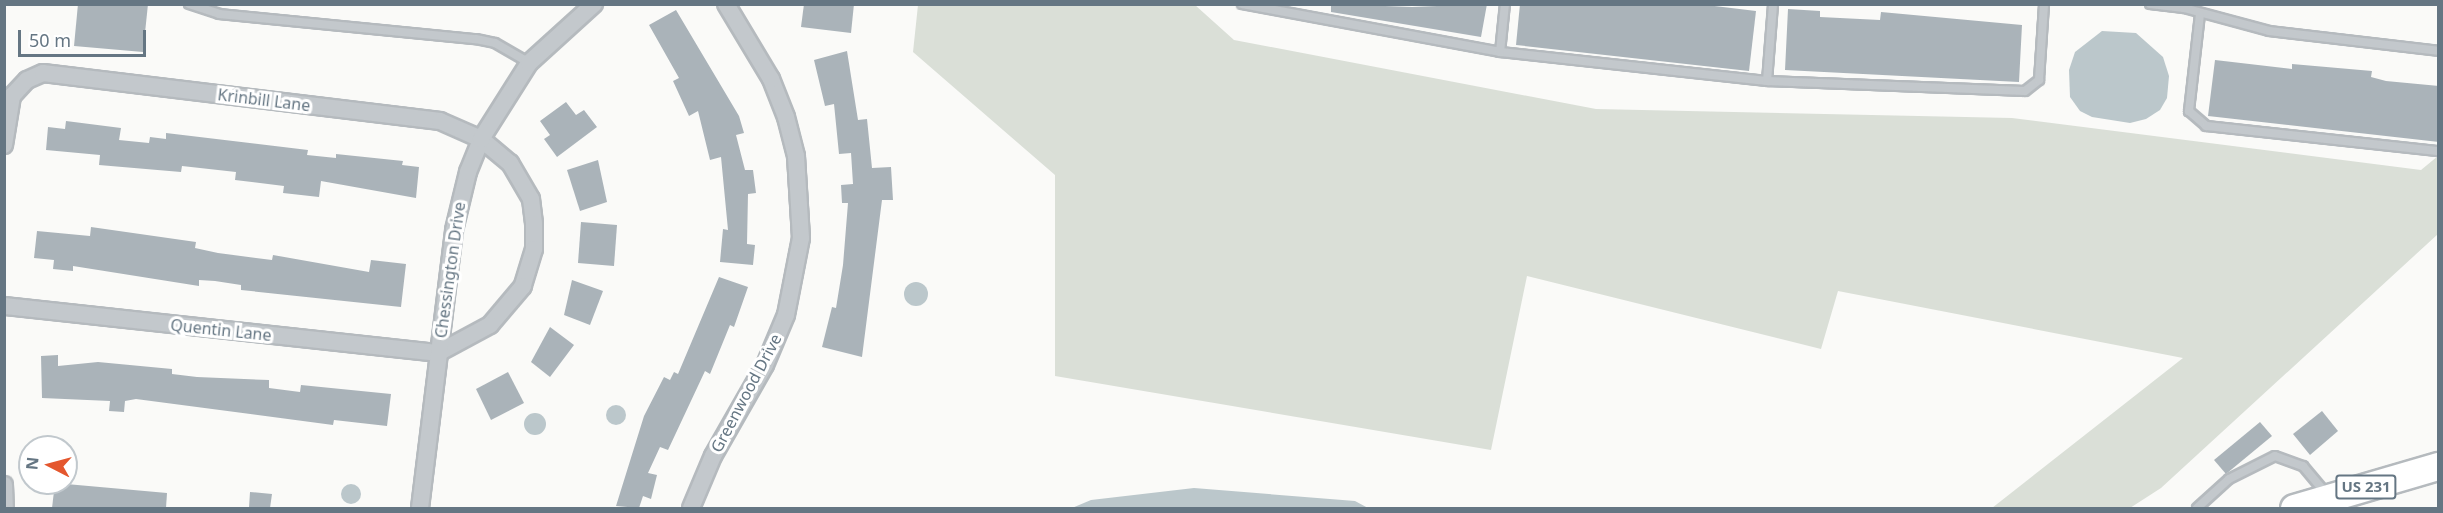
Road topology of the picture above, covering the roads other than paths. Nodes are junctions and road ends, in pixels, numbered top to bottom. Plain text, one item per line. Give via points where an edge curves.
1 (189, 4) edge
2 (726, 4) edge
3 (1242, 4) edge
4 (1505, 4) edge
5 (1773, 4) edge
6 (2044, 4) edge
7 (2150, 4) edge
8 (590, 6) edge
9 (2200, 14) junction
10 (2439, 51) edge
11 (1500, 52) junction
12 (529, 63) junction
13 (1767, 81) junction
14 (481, 138) junction
15 (4, 145) edge
16 (2439, 151) edge
17 (4, 306) edge
18 (438, 353) junction
19 (2439, 466) edge
20 (4, 485) edge
21 (2330, 498) junction
22 (5, 508) edge
23 (420, 508) edge
24 (691, 508) edge
25 (2197, 508) edge
26 (2294, 508) edge

1 - 12 lane via 219,14 476,39 495,43
2 - 24 street, Greenwood Drive via 771,79 786,117 796,156 801,238 786,315
3 - 11 lane
4 - 11 lane
5 - 13 lane
6 - 13 lane via 2039,80 2025,91
7 - 9 lane
8 - 12 street, Chessington Drive
9 - 10 lane via 2269,31
9 - 16 lane via 2189,111 2206,126
11 - 13 lane
12 - 14 street, Chessington Drive
14 - 15 street, Krinbill Lane via 440,121 43,73 27,80 12,96
14 - 18 street, Chessington Drive via 460,200
14 - 18 street, Krinbill Lane via 510,163 531,200 530,268 523,286 490,325
17 - 18 street, Quentin Lane
18 - 23 street, Chessington Drive
19 - 21 main road, US 231
20 - 22 street
21 - 25 lane via 2303,466 2275,456 2229,480
21 - 26 main road, US 231

